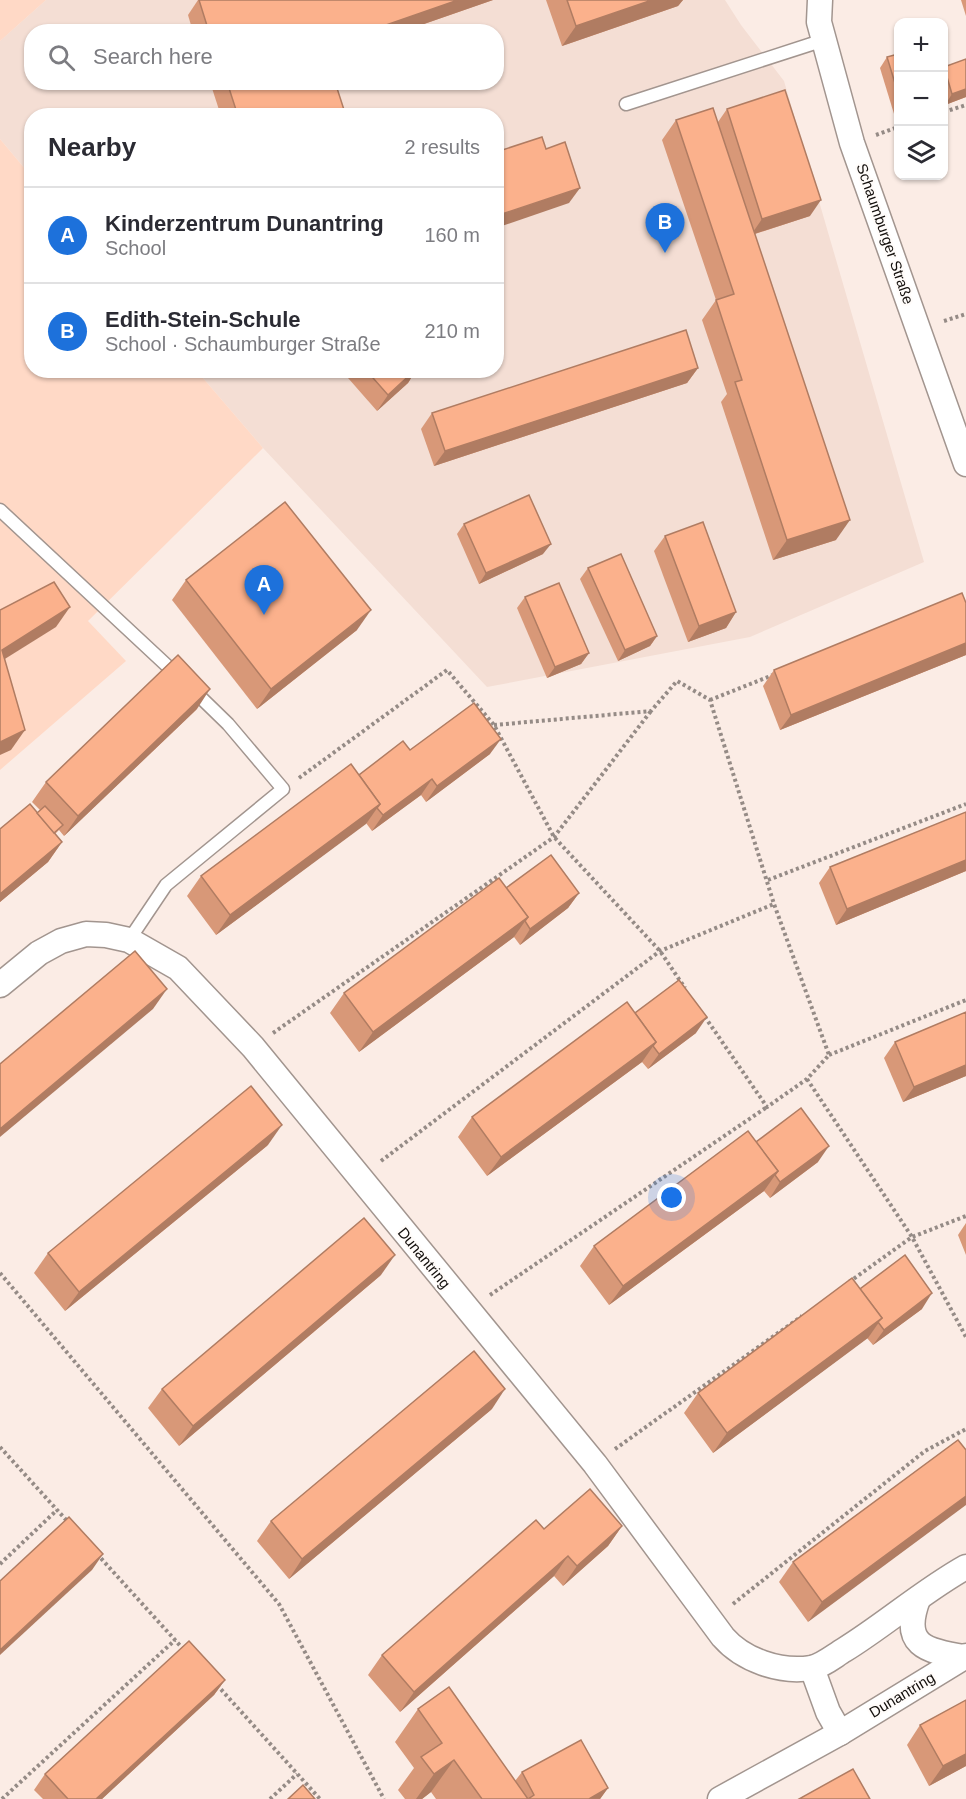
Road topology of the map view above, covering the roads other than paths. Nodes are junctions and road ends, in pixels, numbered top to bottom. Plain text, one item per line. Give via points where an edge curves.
1 (820, 0) edge
2 (824, 40) junction
3 (626, 104) dead end
4 (966, 464) edge
5 (0, 510) edge
6 (129, 940) junction
7 (0, 984) edge
8 (966, 1566) edge
9 (918, 1599) junction
10 (965, 1657) edge
11 (812, 1668) junction
12 (840, 1733) junction
13 (720, 1799) edge

1 - 2 street, Schaumburger Straße via 819,22
2 - 3 lane
2 - 4 street, Schaumburger Straße via 852,143
5 - 6 lane via 228,724 283,789 166,885
6 - 7 street, Dunantring via 86,934 61,941
6 - 11 street, Dunantring via 178,968 253,1047 595,1464 734,1650 745,1657 788,1667
8 - 9 street
9 - 10 street, Dunantring via 912,1616 918,1642 932,1651
9 - 11 street via 861,1640
10 - 12 street, Dunantring
11 - 12 street
12 - 13 street, Dunantring

